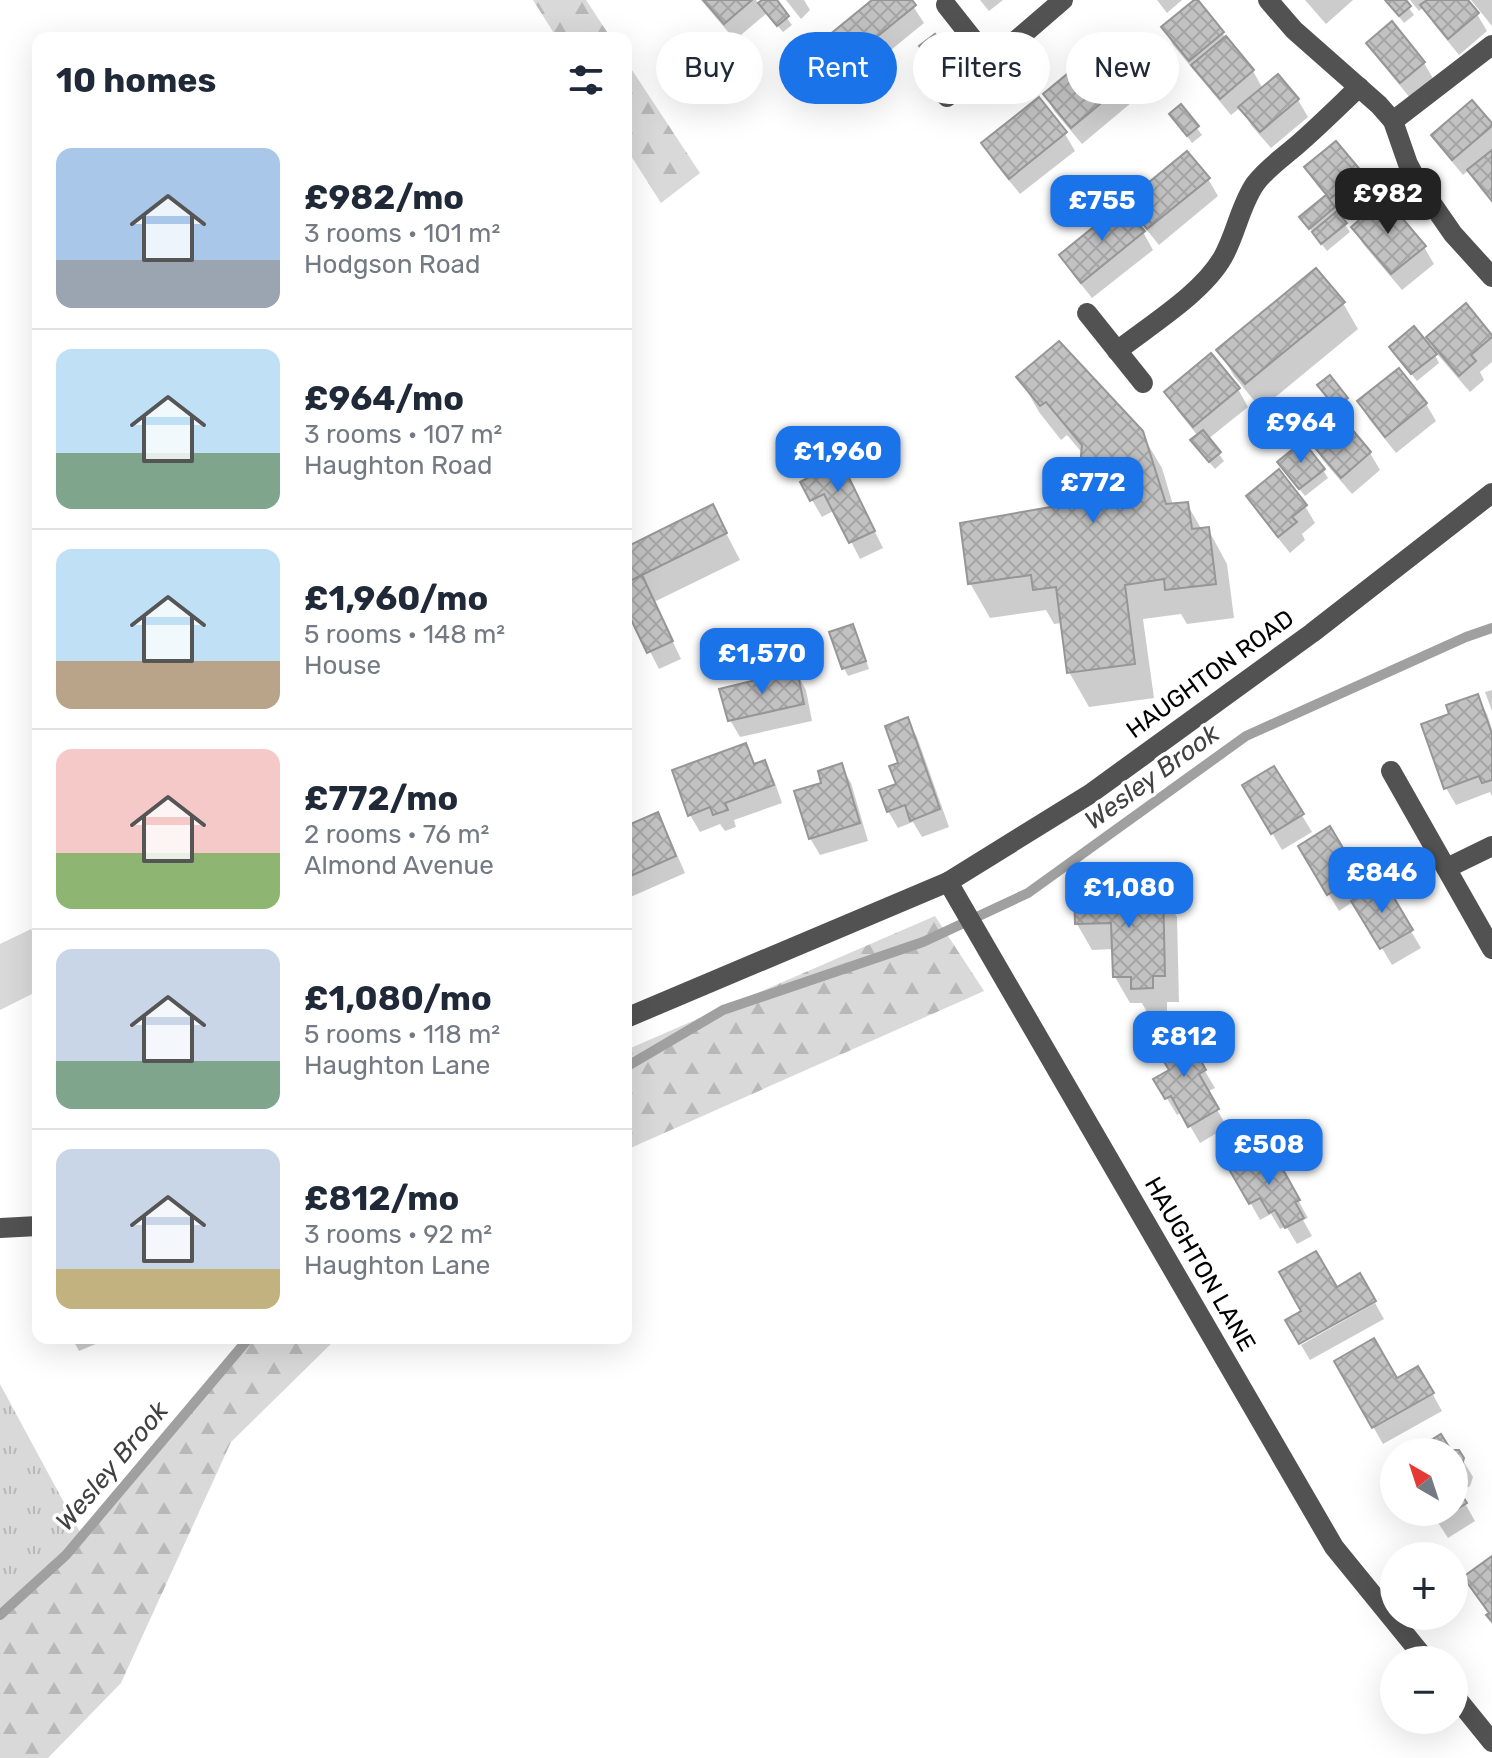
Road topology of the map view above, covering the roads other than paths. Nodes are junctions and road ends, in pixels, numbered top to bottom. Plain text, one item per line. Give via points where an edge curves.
1 (1063, 0) edge
2 (1268, 0) edge
3 (946, 5) dead end
4 (967, 32) edge
5 (1026, 32) edge
6 (1492, 45) edge
7 (1359, 87) junction
8 (1393, 121) junction
9 (1492, 277) edge
10 (1087, 313) dead end
11 (1117, 351) junction
12 (1143, 383) dead end
13 (1492, 493) edge
14 (1391, 771) dead end
15 (1492, 846) edge
16 (1447, 868) junction
17 (948, 882) junction
18 (1492, 949) edge
19 (632, 1015) edge
20 (32, 1226) edge
21 (0, 1228) edge
22 (1415, 1646) edge
23 (1468, 1712) edge
24 (1492, 1742) edge

1 - 5 street
2 - 7 street
3 - 4 street
6 - 8 street
7 - 8 street
7 - 11 street via 1256,182 1214,272
8 - 9 street via 1419,185
10 - 11 street
11 - 12 street
13 - 17 street, HAUGHTON ROAD via 1312,633 1090,794
14 - 16 street
15 - 16 street
16 - 18 street
17 - 19 street, HAUGHTON ROAD
17 - 22 street, HAUGHTON LANE via 1334,1547
20 - 21 street
23 - 24 street

